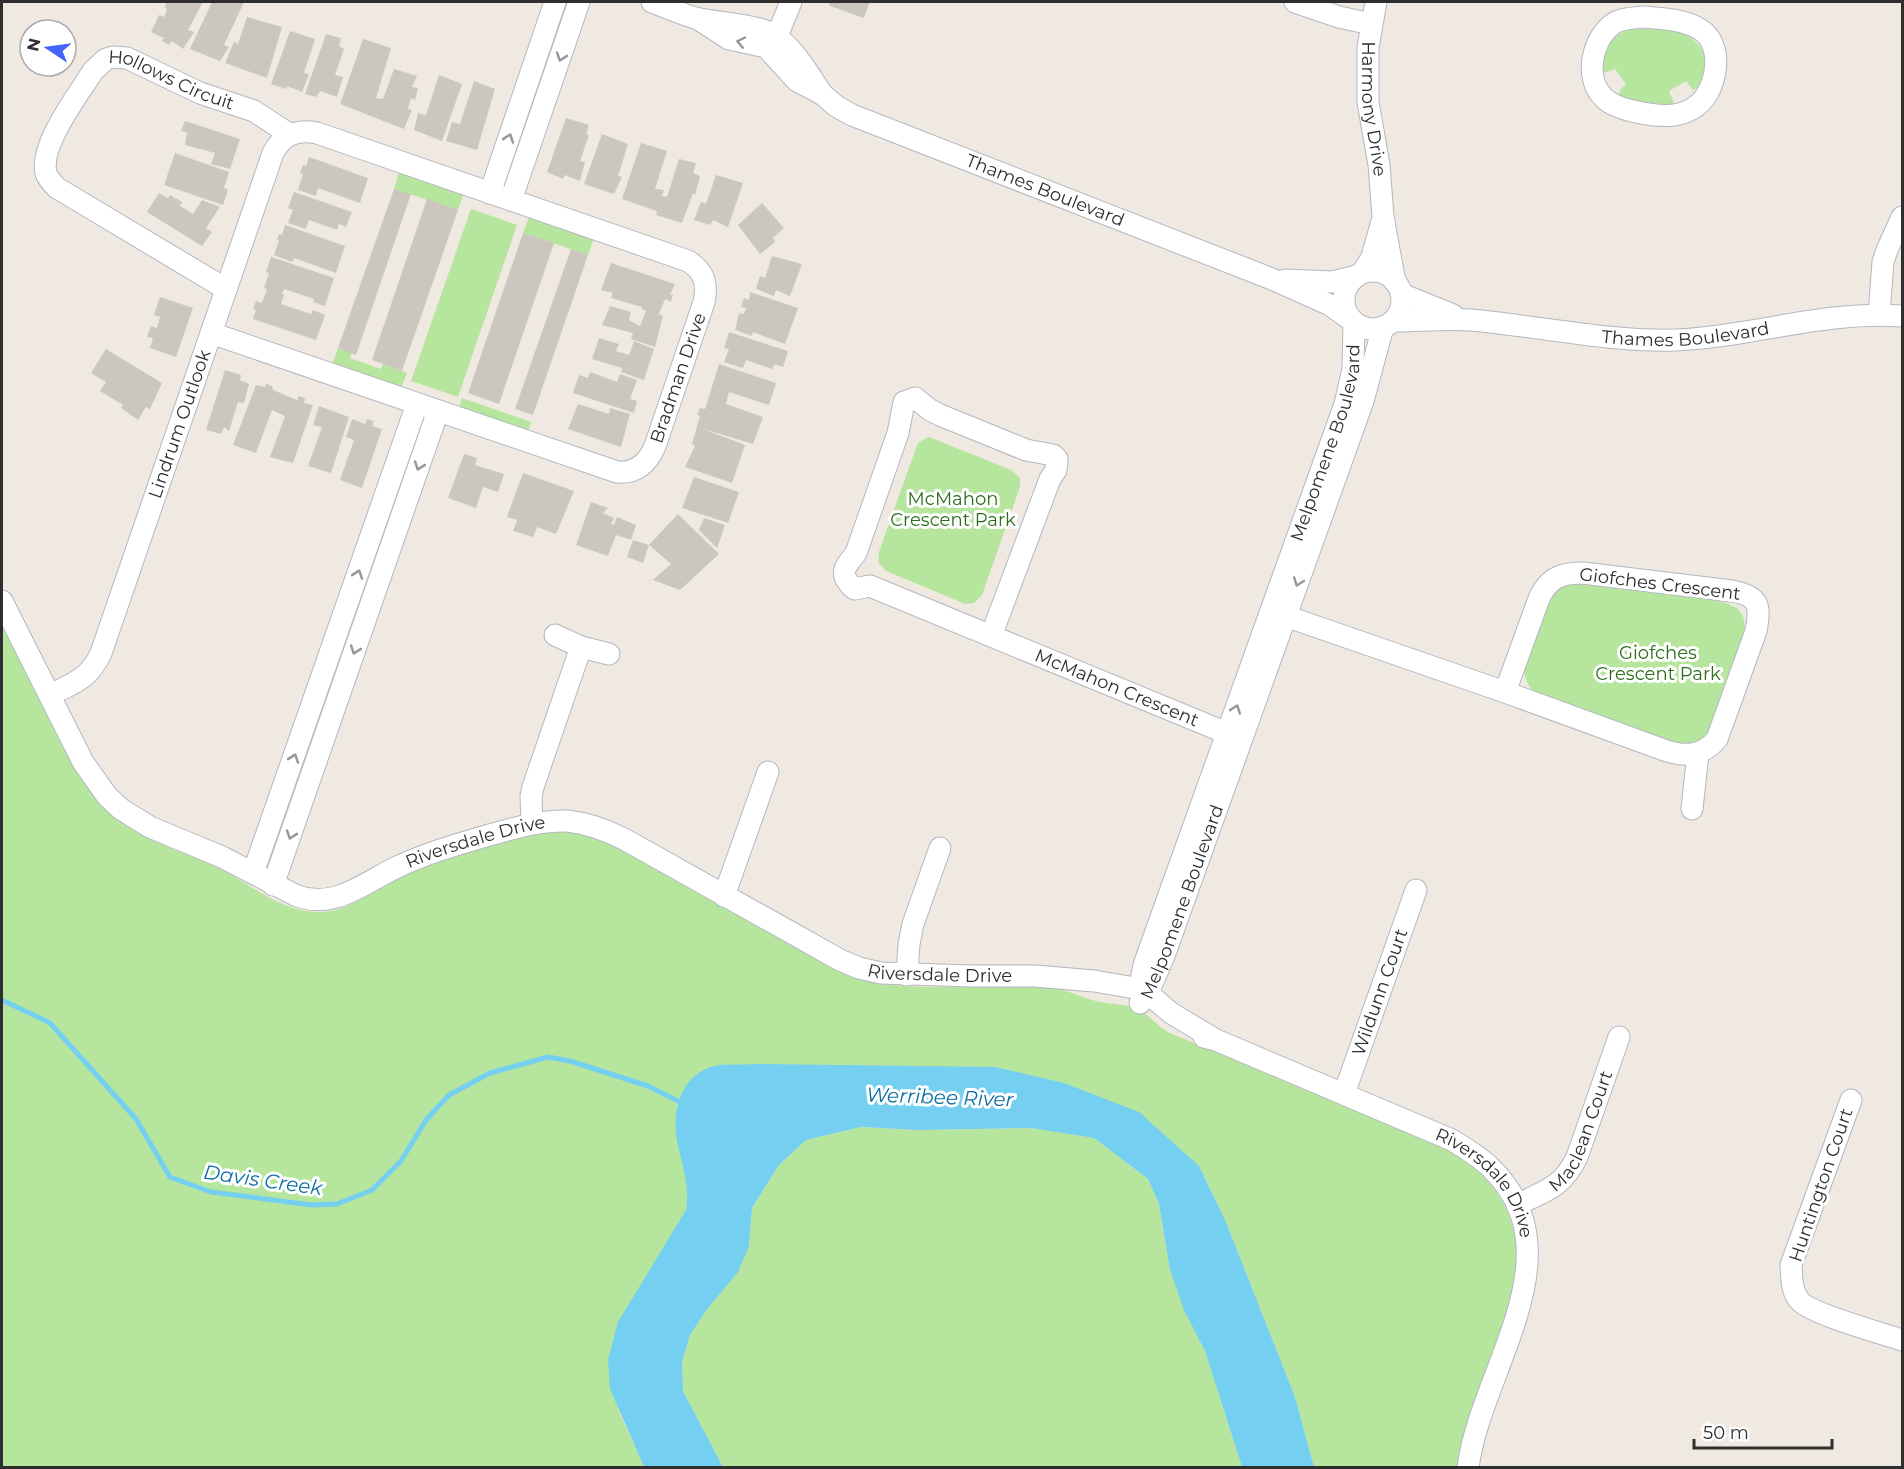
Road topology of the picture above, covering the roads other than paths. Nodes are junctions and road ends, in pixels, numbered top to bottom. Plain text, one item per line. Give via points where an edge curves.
1 (555, 2) edge
2 (579, 2) edge
3 (652, 2) edge
4 (791, 2) edge
5 (1295, 2) edge
6 (1376, 2) edge
7 (1644, 9) edge
8 (1371, 24) junction
9 (774, 44) junction
10 (289, 134) junction
11 (490, 193) junction
12 (511, 200) junction
13 (1383, 217) junction
14 (1900, 223) edge
15 (1360, 274) junction
16 (1272, 279) junction
17 (1398, 288) junction
18 (226, 289) junction
19 (1892, 316) edge
20 (1469, 320) junction
21 (1353, 321) junction
22 (1388, 324) junction
23 (211, 333) junction
24 (417, 404) junction
25 (438, 411) junction
26 (370, 537) junction
27 (393, 544) junction
28 (2, 601) edge
29 (1278, 614) junction
30 (555, 635) dead end
31 (991, 636) junction
32 (581, 647) junction
33 (609, 654) dead end
34 (1505, 692) junction
35 (50, 695) junction
36 (306, 723) junction
37 (327, 731) junction
38 (1234, 736) junction
39 (1698, 753) junction
40 (768, 772) dead end
41 (1692, 809) dead end
42 (532, 824) junction
43 (940, 848) dead end
44 (253, 873) junction
45 (273, 885) junction
46 (1416, 890) dead end
47 (724, 896) junction
48 (907, 975) junction
49 (1143, 996) junction
50 (1619, 1036) dead end
51 (1344, 1094) junction
52 (1851, 1100) dead end
53 (1517, 1205) junction
54 (1902, 1340) edge
55 (1468, 1467) edge

11 -> 1 street
2 -> 12 street
3 - 9 street via 698,19 741,44
4 - 9 street
5 - 8 street
6 - 8 street, Harmony Drive
7 - 7 street via 1616,23 1600,39 1592,63 1599,94 1613,105 1641,112 1683,113 1704,99 1714,76 1716,56 1711,41 1685,23
8 - 13 street, Harmony Drive via 1368,102
9 - 16 street, Thames Boulevard via 788,74 865,120
10 - 11 street, Bradman Drive via 317,133
10 - 18 street, Lindrum Outlook via 273,153
10 - 18 street, Hollows Circuit via 254,111 200,93 127,58 113,57 93,71 50,144 46,174 57,188
11 - 12 street, Bradman Drive
12 - 25 street, Bradman Drive via 688,261 703,275 704,302 655,446 641,466 617,472
13 - 15 street, Harmony Drive via 1372,257
13 - 17 street, Harmony Drive
14 - 19 street
15 - 16 street, Thames Boulevard via 1332,282
15 - 17 street via 1380,272
15 - 21 street via 1346,288 1344,296 1344,305
16 - 21 street, Thames Boulevard via 1330,305
17 - 20 street, Thames Boulevard via 1434,309
17 - 22 street via 1399,313
18 - 23 street, Lindrum Outlook
19 - 20 street, Thames Boulevard via 1831,319 1673,340 1612,338
20 - 22 street, Thames Boulevard
21 - 22 street via 1368,329
21 - 29 street, Melpomene Boulevard via 1353,369 1347,396
22 -> 29 street, Melpomene Boulevard
23 - 24 street, Bradman Drive
23 - 35 street, Lindrum Outlook via 96,663 81,680
24 - 25 street, Bradman Drive
24 - 26 street
25 -> 27 street
26 - 27 street
36 -> 26 street
27 -> 37 street
28 - 35 street, Riversdale Drive
29 - 34 street
29 - 38 street, Melpomene Boulevard
30 - 32 street
31 - 31 street, McMahon Crescent via 870,586 856,589 846,580 847,562 856,553 908,399 915,398 940,415 1057,459
31 - 38 street, McMahon Crescent
32 - 33 street
32 - 42 street via 533,787
34 - 39 street via 1678,754
34 - 39 street, Giofches Crescent via 1540,596 1545,586 1560,575 1583,573 1744,593 1757,604 1756,631 1717,739
35 - 44 street, Riversdale Drive via 83,762 121,809 150,827
36 - 37 street
44 -> 36 street
37 -> 45 street
38 - 49 street, Melpomene Boulevard via 1145,962
39 - 41 street
40 - 47 street
42 - 45 street, Riversdale Drive via 448,847 330,900 308,900
42 - 47 street, Riversdale Drive via 567,821 609,832
43 - 48 street via 913,924
44 - 45 street, Riversdale Drive
46 - 51 street, Wildunn Court
47 - 48 street, Riversdale Drive via 850,965
48 - 49 street, Riversdale Drive via 1035,976 1067,979 1096,996
49 - 51 street, Riversdale Drive via 1166,1024 1216,1040
50 - 53 street, Maclean Court via 1569,1173 1556,1186
51 - 53 street, Riversdale Drive via 1452,1140 1501,1179
52 - 54 street, Huntington Court via 1791,1265 1792,1286 1800,1302 1816,1311
53 - 55 street, Riversdale Drive via 1529,1256 1525,1289 1474,1435

